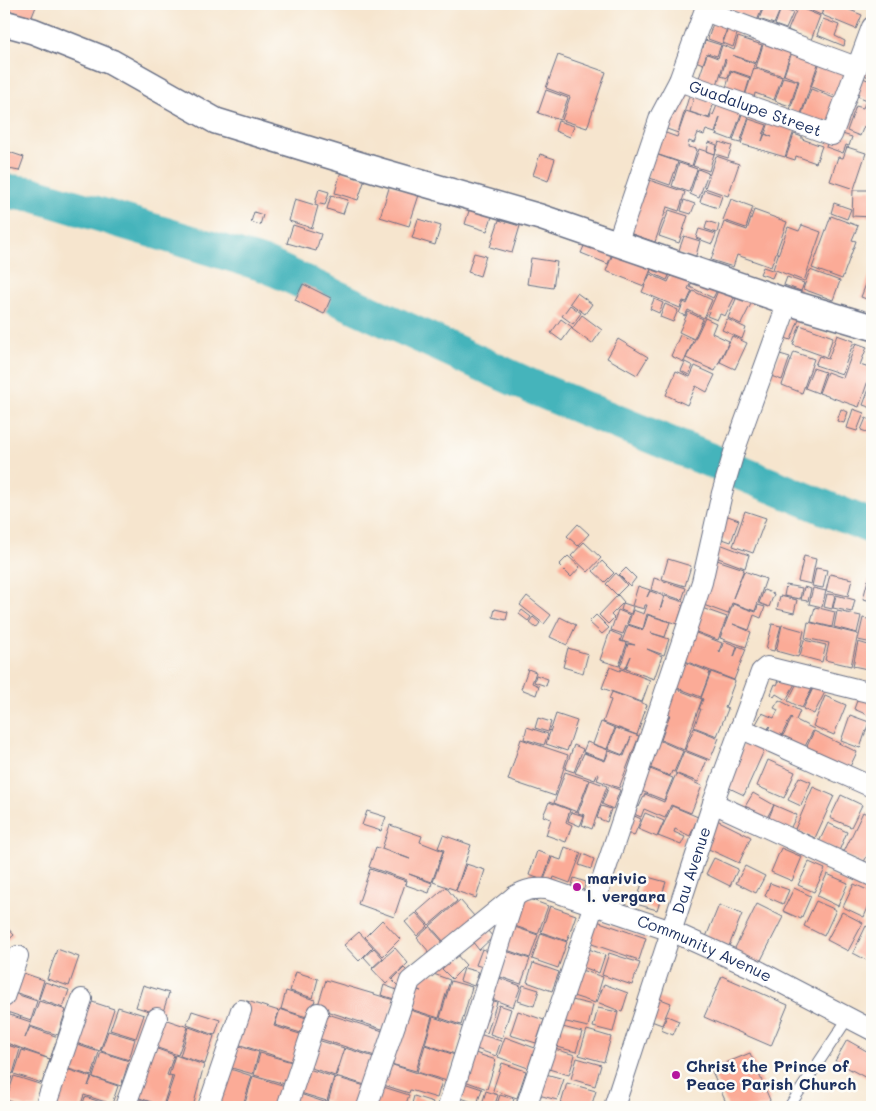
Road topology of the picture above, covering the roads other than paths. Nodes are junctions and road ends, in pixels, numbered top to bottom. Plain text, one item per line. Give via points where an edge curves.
1 (706, 7) edge
2 (4, 23) edge
3 (872, 27) edge
4 (856, 67) junction
5 (679, 81) junction
6 (617, 244) junction
7 (788, 302) junction
8 (872, 328) edge
9 (872, 693) edge
10 (740, 728) junction
11 (872, 787) edge
12 (713, 803) junction
13 (872, 876) edge
14 (515, 896) junction
15 (594, 906) junction
16 (671, 931) junction
17 (18, 956) dead end
18 (4, 997) edge
19 (82, 999) dead end
20 (241, 1010) dead end
21 (318, 1013) dead end
22 (157, 1018) dead end
23 (848, 1018) junction
24 (872, 1030) edge
25 (45, 1107) edge
26 (126, 1107) edge
27 (208, 1107) edge
28 (287, 1107) edge
29 (367, 1107) edge
30 (448, 1107) edge
31 (526, 1107) edge
32 (614, 1107) edge
33 (789, 1107) edge

1 - 4 street
1 - 5 street
2 - 6 street via 111,62 216,120 540,217
3 - 4 street
4 - 5 street, Guadalupe Street via 832,135
5 - 6 street via 660,117
6 - 7 street
7 - 8 street
7 - 15 street via 735,449 702,582
9 - 10 street, Dau Avenue via 767,667 758,678
10 - 11 street
10 - 12 street, Dau Avenue
12 - 13 street
12 - 16 street, Dau Avenue
14 - 15 street, Community Avenue via 526,890 547,889
14 - 29 street, Community Avenue via 410,981
14 - 30 street
15 - 16 street, Community Avenue
15 - 31 street
16 - 23 street, Community Avenue via 755,969
16 - 32 street, Dau Avenue
17 - 18 street
19 - 25 street
20 - 27 street
21 - 28 street
22 - 26 street
23 - 24 street, Community Avenue
23 - 33 lane

